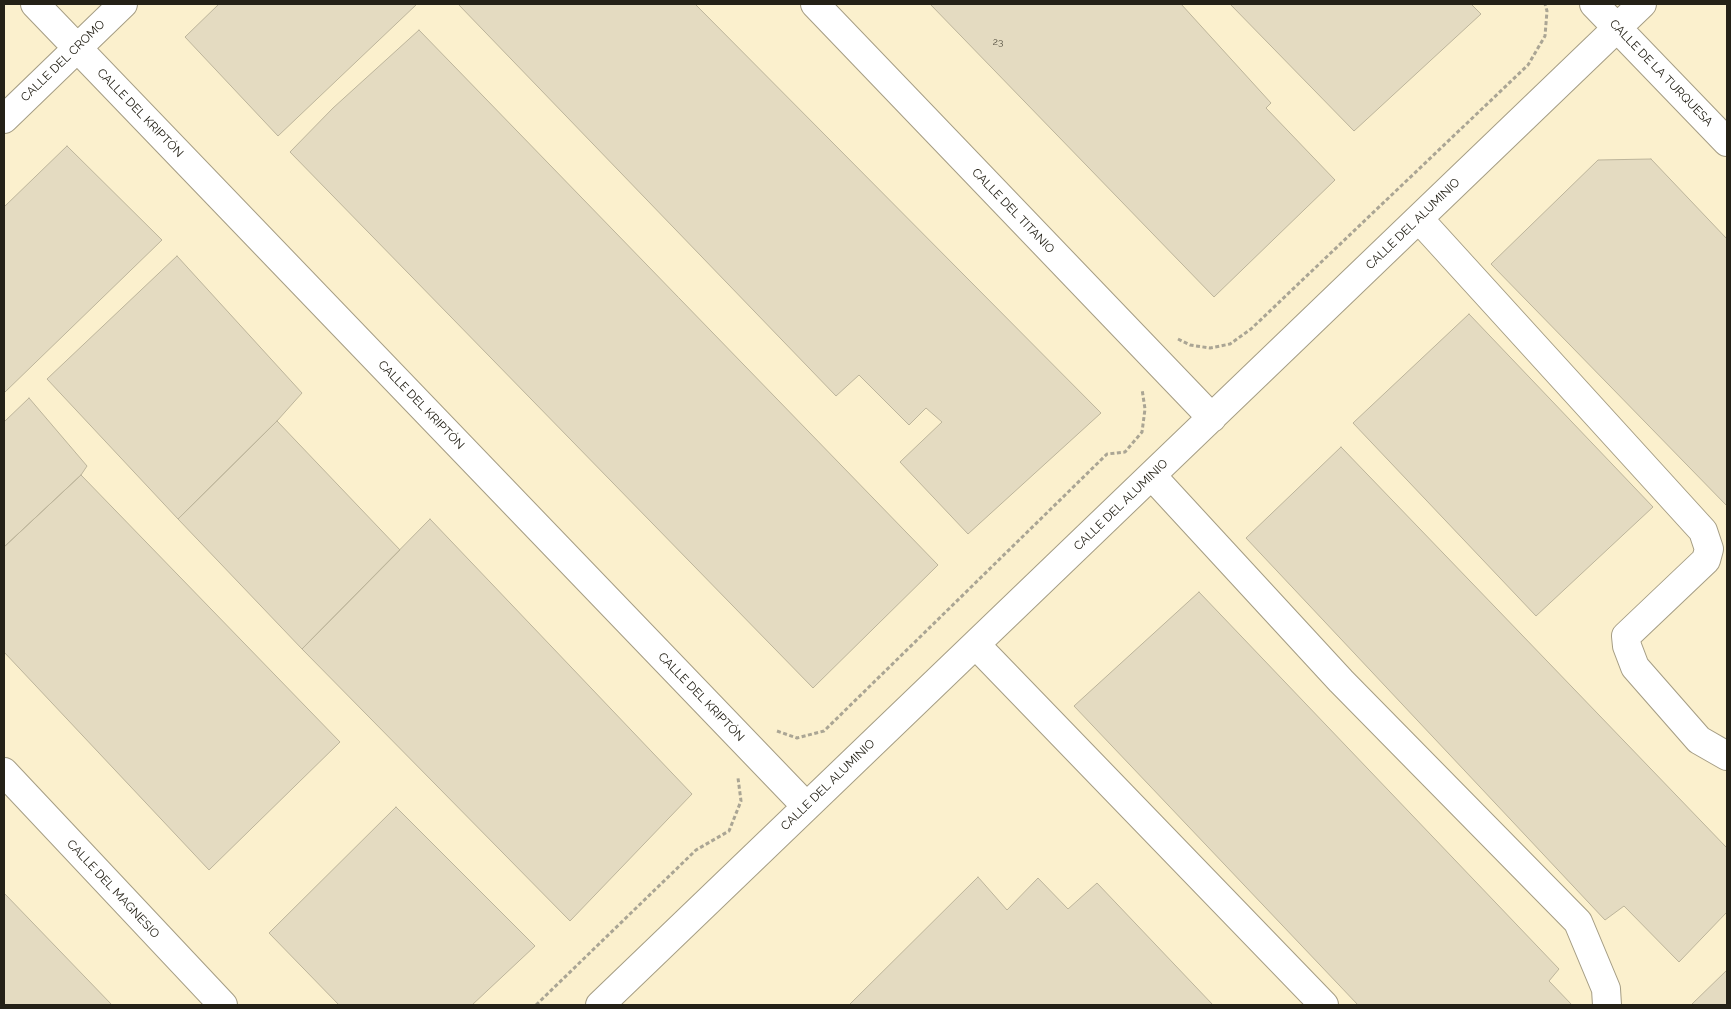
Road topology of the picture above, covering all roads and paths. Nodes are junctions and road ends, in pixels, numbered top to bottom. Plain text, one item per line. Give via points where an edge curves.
1 (35, 4) edge
2 (123, 4) edge
3 (814, 4) edge
4 (1544, 4) edge
5 (1594, 4) edge
6 (1642, 4) edge
7 (1618, 28) junction
8 (77, 48) junction
9 (4, 119) edge
10 (1727, 142) edge
11 (1419, 219) junction
12 (1175, 337) dead end
13 (1141, 385) dead end
14 (1212, 418) junction
15 (1152, 476) junction
16 (976, 644) junction
17 (773, 729) dead end
18 (1727, 756) edge
19 (4, 772) edge
20 (735, 772) dead end
21 (806, 806) junction
22 (223, 1005) edge
23 (536, 1005) edge
24 (600, 1005) edge
25 (1324, 1005) edge
26 (1607, 1005) edge

1 - 8 street, CALLE DEL KRIPTÓN
2 - 8 street, CALLE DEL CROMO
3 - 14 street, CALLE DEL TITANIO
4 - 12 path via 1547,12 1544,36 1528,64 1251,329 1230,344 1210,348 1190,345
5 - 7 street, CALLE DE LA TURQUESA
6 - 7 street, CALLE DEL ALUMINIO
7 - 10 street, CALLE DE LA TURQUESA
7 - 11 street, CALLE DEL ALUMINIO
8 - 9 street, CALLE DEL CROMO
8 - 21 street, CALLE DEL KRIPTÓN
11 - 14 street, CALLE DEL ALUMINIO
11 - 18 street via 1704,531 1709,549 1706,560 1626,636 1627,646 1635,667 1700,740
13 - 17 path via 1146,409 1142,432 1124,452 1106,454 824,731 797,738
14 - 15 street, CALLE DEL ALUMINIO
15 - 16 street, CALLE DEL ALUMINIO
15 - 26 street via 1342,681 1578,922 1606,989
16 - 21 street, CALLE DEL ALUMINIO
16 - 25 street
19 - 22 street, CALLE DEL MAGNESIO
20 - 23 path via 741,802 729,831 696,850
21 - 24 street, CALLE DEL ALUMINIO

